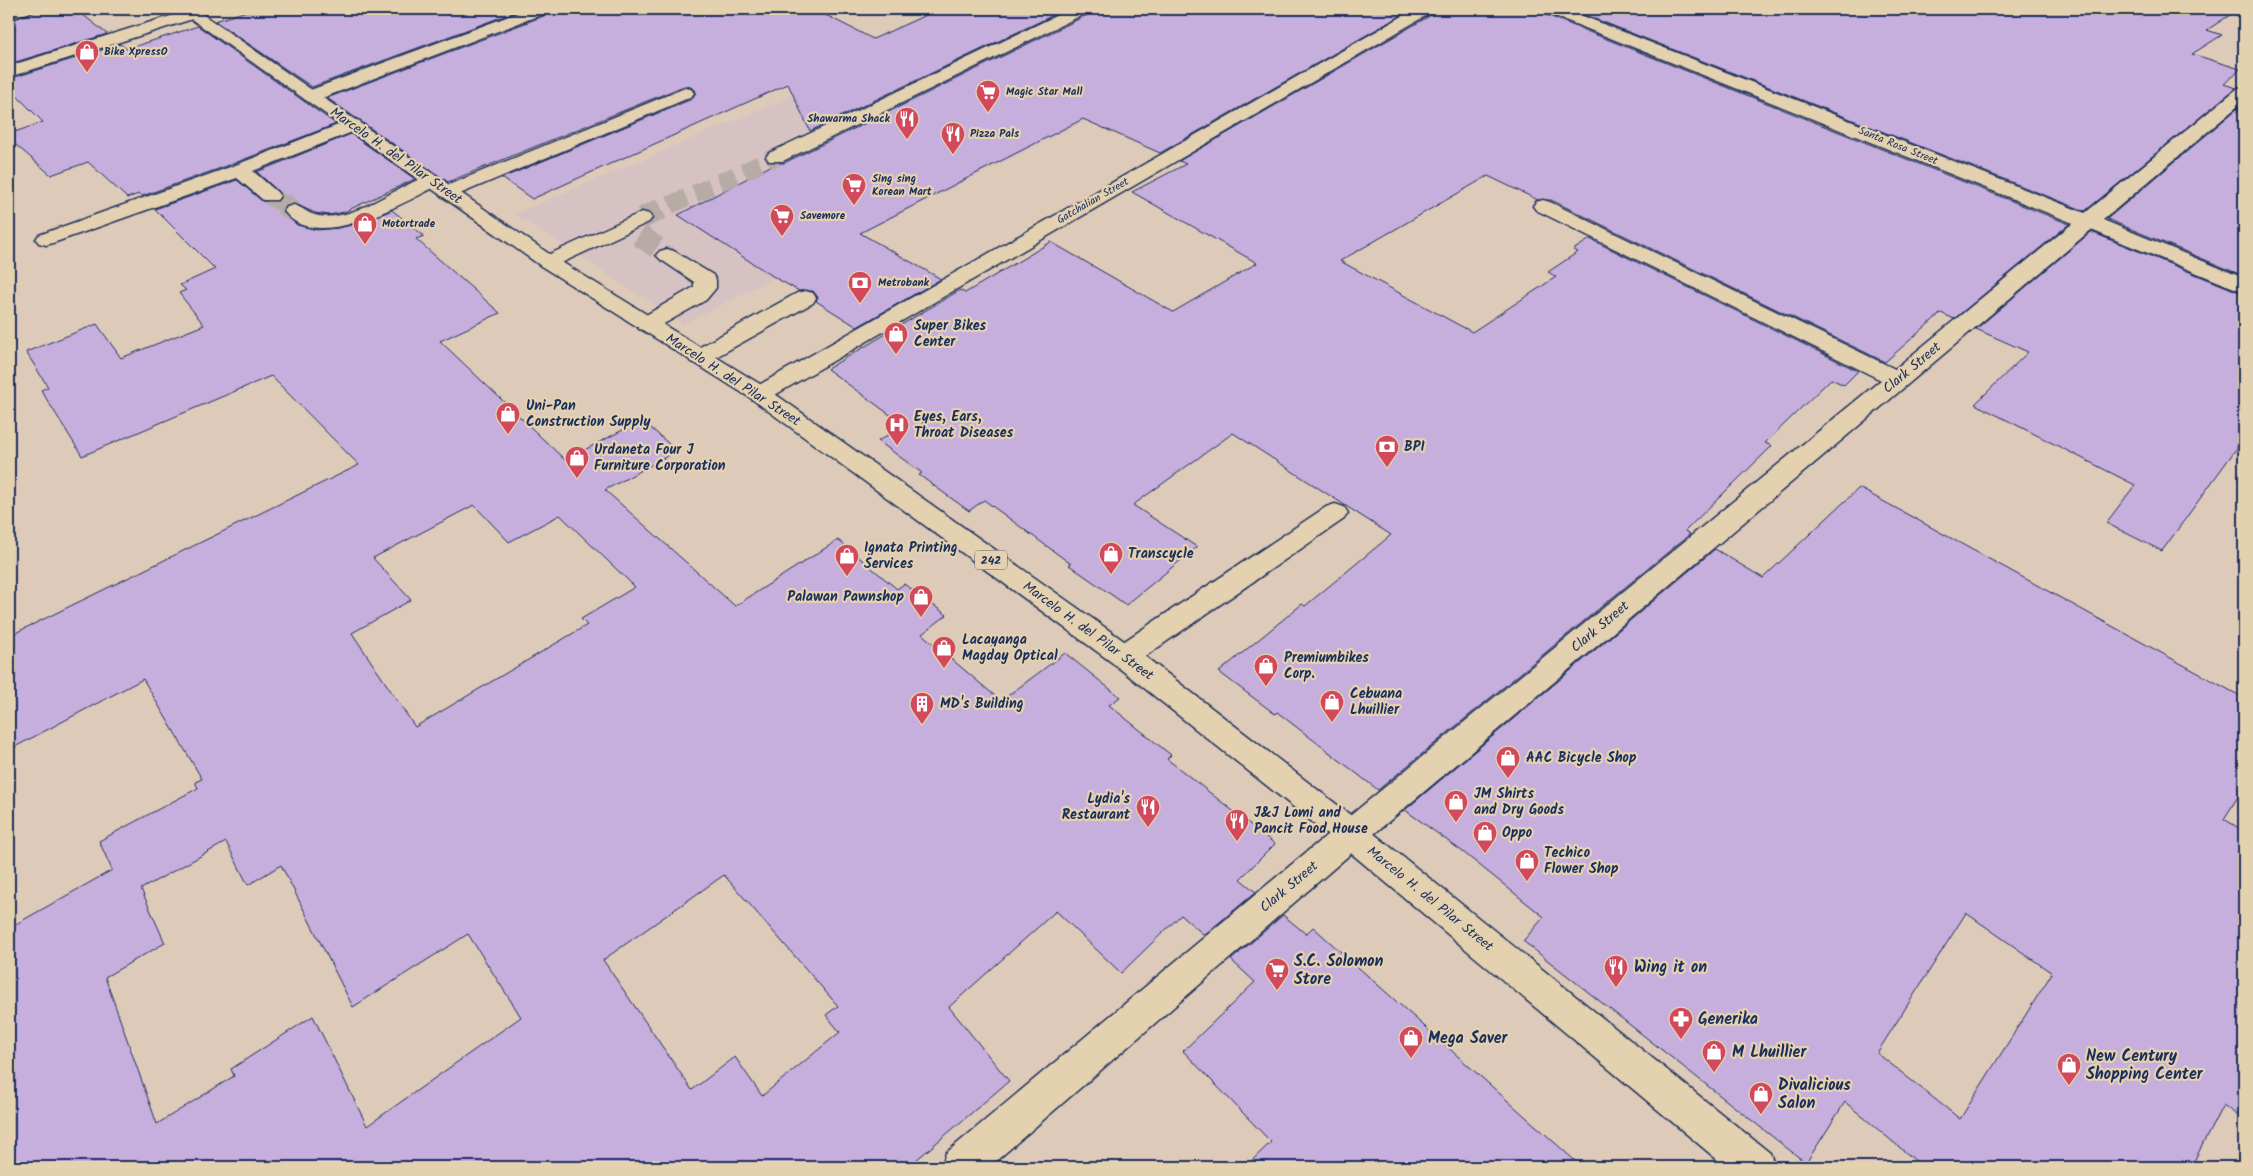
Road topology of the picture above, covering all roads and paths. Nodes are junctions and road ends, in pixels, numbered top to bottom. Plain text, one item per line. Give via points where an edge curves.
1 (25, 9) edge
2 (542, 9) edge
3 (1082, 9) edge
4 (1426, 9) edge
5 (1551, 9) edge
6 (182, 10) edge
7 (9, 14) edge
8 (9, 57) edge
9 (9, 72) edge
10 (2244, 92) edge
11 (685, 93) dead end
12 (311, 96) junction
13 (353, 126) junction
14 (776, 158) tunnel mouth
15 (240, 170) junction
16 (440, 186) junction
17 (270, 196) tunnel mouth
18 (1543, 206) dead end
19 (294, 212) tunnel mouth
20 (2088, 221) junction
21 (635, 226) tunnel mouth
22 (46, 240) dead end
23 (667, 255) tunnel mouth
24 (548, 262) junction
25 (2244, 286) edge
26 (805, 298) dead end
27 (647, 324) junction
28 (699, 357) junction
29 (1898, 380) junction
30 (760, 394) junction
31 (1334, 512) dead end
32 (1124, 656) junction
33 (1351, 834) junction
34 (960, 1167) edge
35 (1756, 1167) edge

1 - 7 street
2 - 12 street
3 - 14 street
4 - 30 street, Gatchalian Street
5 - 20 street, Santa Rosa Street
6 - 8 street
6 - 9 street
6 - 12 street, Marcelo H. del Pilar Street / 242
10 - 20 street, Clark Street
11 - 16 street
12 - 13 street, Marcelo H. del Pilar Street / 242
13 - 15 street
13 - 16 street, Marcelo H. del Pilar Street / 242
15 - 17 street
15 - 22 street
16 - 19 street via 356,216 310,221
16 - 24 street, Marcelo H. del Pilar Street / 242
18 - 29 street
20 - 25 street, Santa Rosa Street
20 - 29 street, Clark Street
21 - 24 street
23 - 27 street via 705,280 705,288
24 - 27 street, Marcelo H. del Pilar Street / 242
26 - 28 street
27 - 28 street, Marcelo H. del Pilar Street / 242
28 - 30 street, Marcelo H. del Pilar Street / 242
29 - 33 street, Clark Street
30 - 32 street, Marcelo H. del Pilar Street / 242
31 - 32 street
32 - 33 street, Marcelo H. del Pilar Street / 242
33 - 34 street, Clark Street
33 - 35 street, Marcelo H. del Pilar Street / 242

